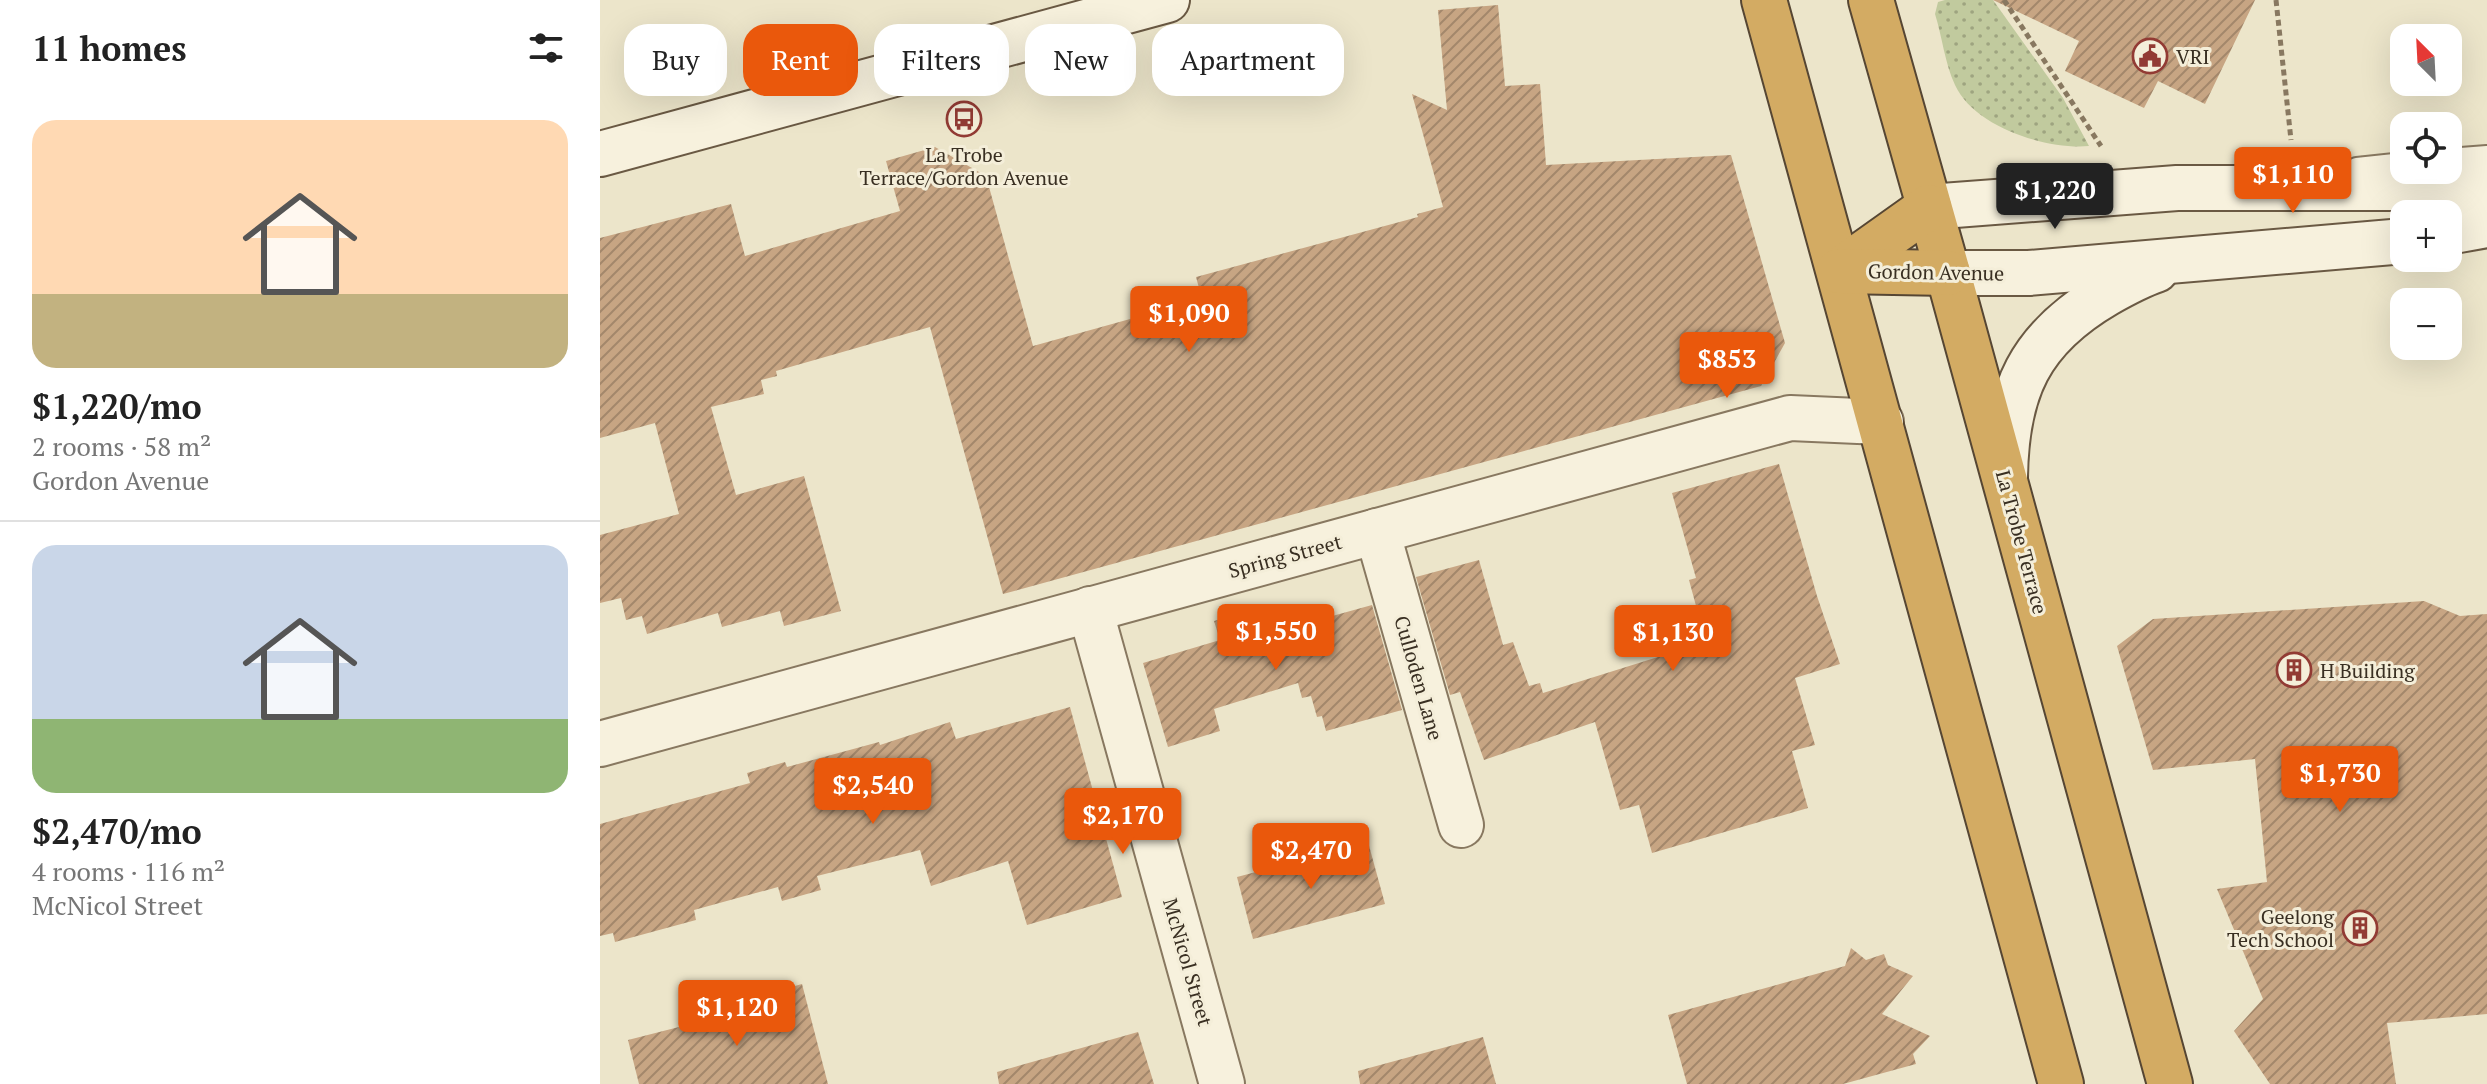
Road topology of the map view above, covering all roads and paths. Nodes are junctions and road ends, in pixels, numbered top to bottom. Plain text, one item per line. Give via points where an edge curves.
1 (1167, 0) edge
2 (1764, 0) edge
3 (1871, 0) edge
4 (2004, 0) edge
5 (2276, 0) edge
6 (2292, 145) dead end
7 (2104, 151) dead end
8 (600, 154) edge
9 (2487, 157) edge
10 (2462, 159) edge
11 (2390, 165) edge
12 (2177, 188) junction
13 (2487, 188) edge
14 (1929, 207) junction
15 (2487, 225) edge
16 (2462, 229) edge
17 (2487, 236) edge
18 (2462, 237) edge
19 (2390, 242) edge
20 (2201, 257) junction
21 (1839, 271) junction
22 (1948, 273) junction
23 (1881, 422) junction
24 (2005, 480) junction
25 (1377, 531) junction
26 (1090, 609) junction
27 (600, 744) edge
28 (1461, 825) dead end
29 (1222, 1084) edge
30 (2061, 1084) edge
31 (2170, 1084) edge

1 - 8 street
2 - 21 highway
3 - 14 highway, La Trobe Terrace
4 - 7 path
5 - 6 path
9 - 10 lane
11 - 12 lane
12 - 13 street
12 - 14 street
14 - 21 highway, Gordon Avenue
14 - 22 highway, La Trobe Terrace
15 - 16 street
17 - 18 street
19 - 20 street, Gordon Avenue
20 - 22 street, Gordon Avenue via 2029,273
20 - 24 street via 2129,281 2085,306 2043,344 2026,370 2011,411
21 - 22 highway, Gordon Avenue
21 - 23 highway
22 - 24 highway, La Trobe Terrace
23 - 25 street, Spring Street via 1790,418
23 - 30 highway
24 - 31 highway, La Trobe Terrace
25 - 26 street, Spring Street
25 - 28 street, Culloden Lane
26 - 27 street, Spring Street
26 - 29 street, McNicol Street

